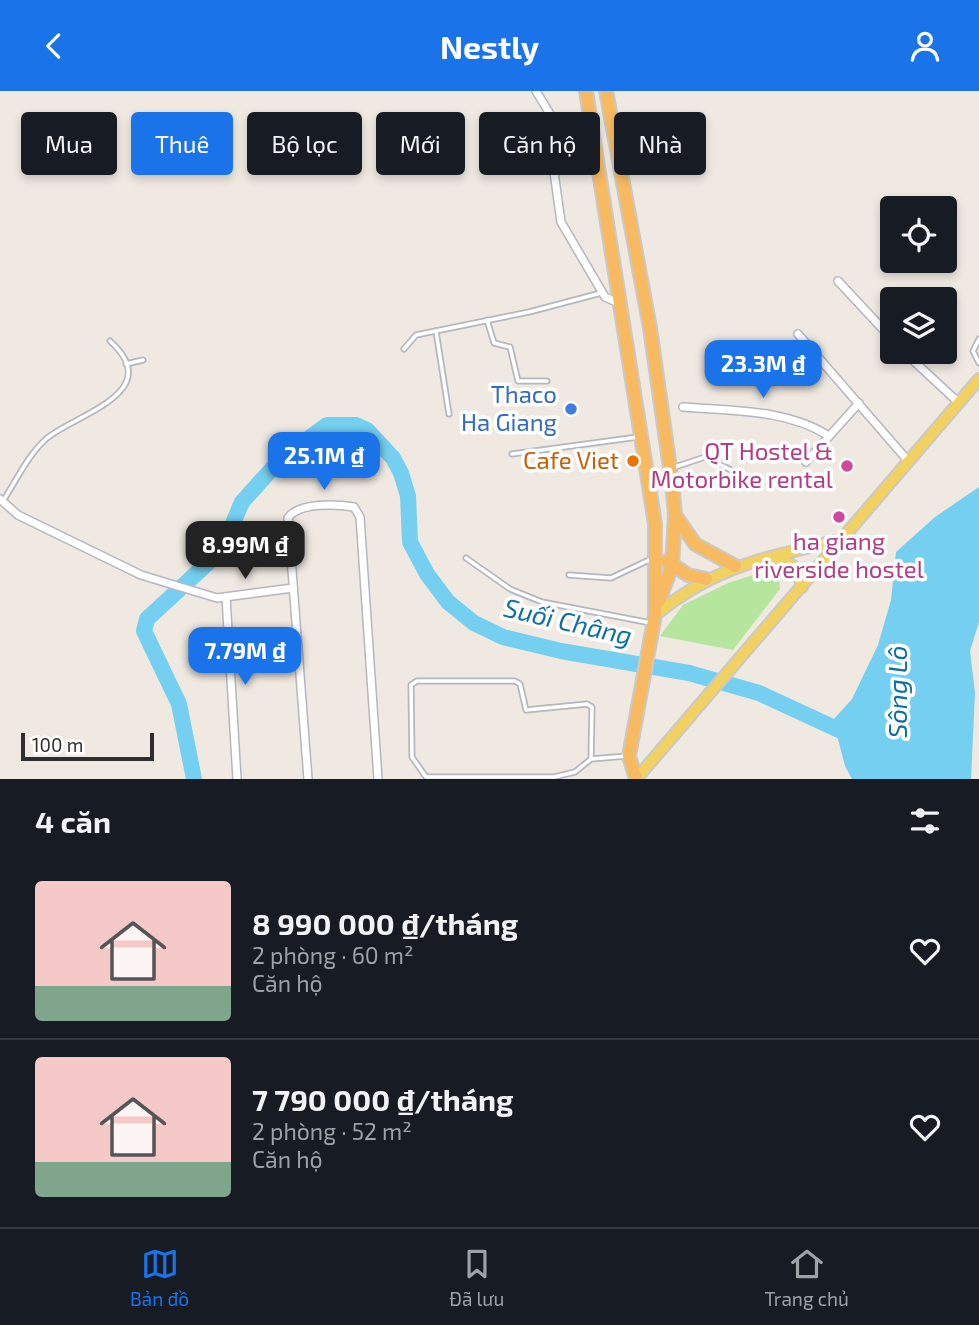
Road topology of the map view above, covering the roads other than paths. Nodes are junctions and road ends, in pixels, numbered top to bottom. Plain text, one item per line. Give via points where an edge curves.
1 (536, 91) edge
2 (586, 91) edge
3 (606, 91) edge
4 (838, 281) dead end
5 (601, 293) junction
6 (644, 302) junction
7 (621, 304) junction
8 (487, 320) junction
9 (880, 326) edge
10 (436, 331) junction
11 (798, 334) dead end
12 (979, 339) edge
13 (110, 341) dead end
14 (404, 349) dead end
15 (142, 360) dead end
16 (979, 363) edge
17 (127, 364) junction
18 (917, 364) edge
19 (979, 379) edge
20 (547, 381) dead end
21 (859, 403) junction
22 (959, 403) junction
23 (683, 407) dead end
24 (449, 414) dead end
25 (643, 436) junction
26 (829, 436) junction
27 (512, 454) dead end
28 (806, 462) dead end
29 (909, 462) junction
30 (670, 469) junction
31 (733, 471) dead end
32 (1, 500) edge
33 (675, 515) junction
34 (843, 540) junction
35 (656, 552) junction
36 (772, 557) junction
37 (466, 558) dead end
38 (673, 566) junction
39 (735, 566) junction
40 (569, 575) dead end
41 (706, 579) junction
42 (802, 587) junction
43 (293, 588) junction
44 (226, 597) junction
45 (654, 622) junction
46 (629, 756) junction
47 (591, 759) junction
48 (636, 778) edge
49 (237, 779) edge
50 (308, 779) edge
51 (379, 779) edge

1 - 5 street via 556,124 553,165 561,222
2 - 7 highway
3 - 6 highway
4 - 9 street
5 - 7 street via 608,301
5 - 8 lane
6 - 7 highway
6 - 30 highway
7 - 25 highway
8 - 10 lane
8 - 20 lane via 494,344 510,347 518,381
10 - 14 lane via 416,335
10 - 24 lane
11 - 21 street
12 - 16 lane via 973,351
13 - 17 lane
15 - 17 lane
17 - 32 lane via 128,377 116,395 46,440
18 - 22 street
19 - 22 main road
21 - 26 street
21 - 29 street
22 - 29 main road
23 - 26 street via 793,419
25 - 27 lane
25 - 35 highway
26 - 28 street
29 - 34 main road
30 - 31 lane via 705,457
30 - 33 highway
32 - 44 street via 18,515 141,575
33 - 38 highway
33 - 39 highway via 695,544
34 - 36 main road
34 - 42 main road
35 - 38 highway
35 - 40 lane via 611,578
35 - 45 highway
36 - 39 main road
36 - 42 main road via 792,565
37 - 45 lane via 510,589 542,602
38 - 41 highway via 688,576
38 - 45 highway
39 - 41 main road
41 - 45 main road
42 - 48 main road
43 - 44 street
43 - 50 street
43 - 51 street via 289,516 339,504 354,507 360,517
44 - 49 street
45 - 46 highway
46 - 47 lane
46 - 48 highway
47 - 47 lane via 575,772 554,777 426,777 412,757 411,685 417,681 515,681 520,684 526,710 587,704 592,707

